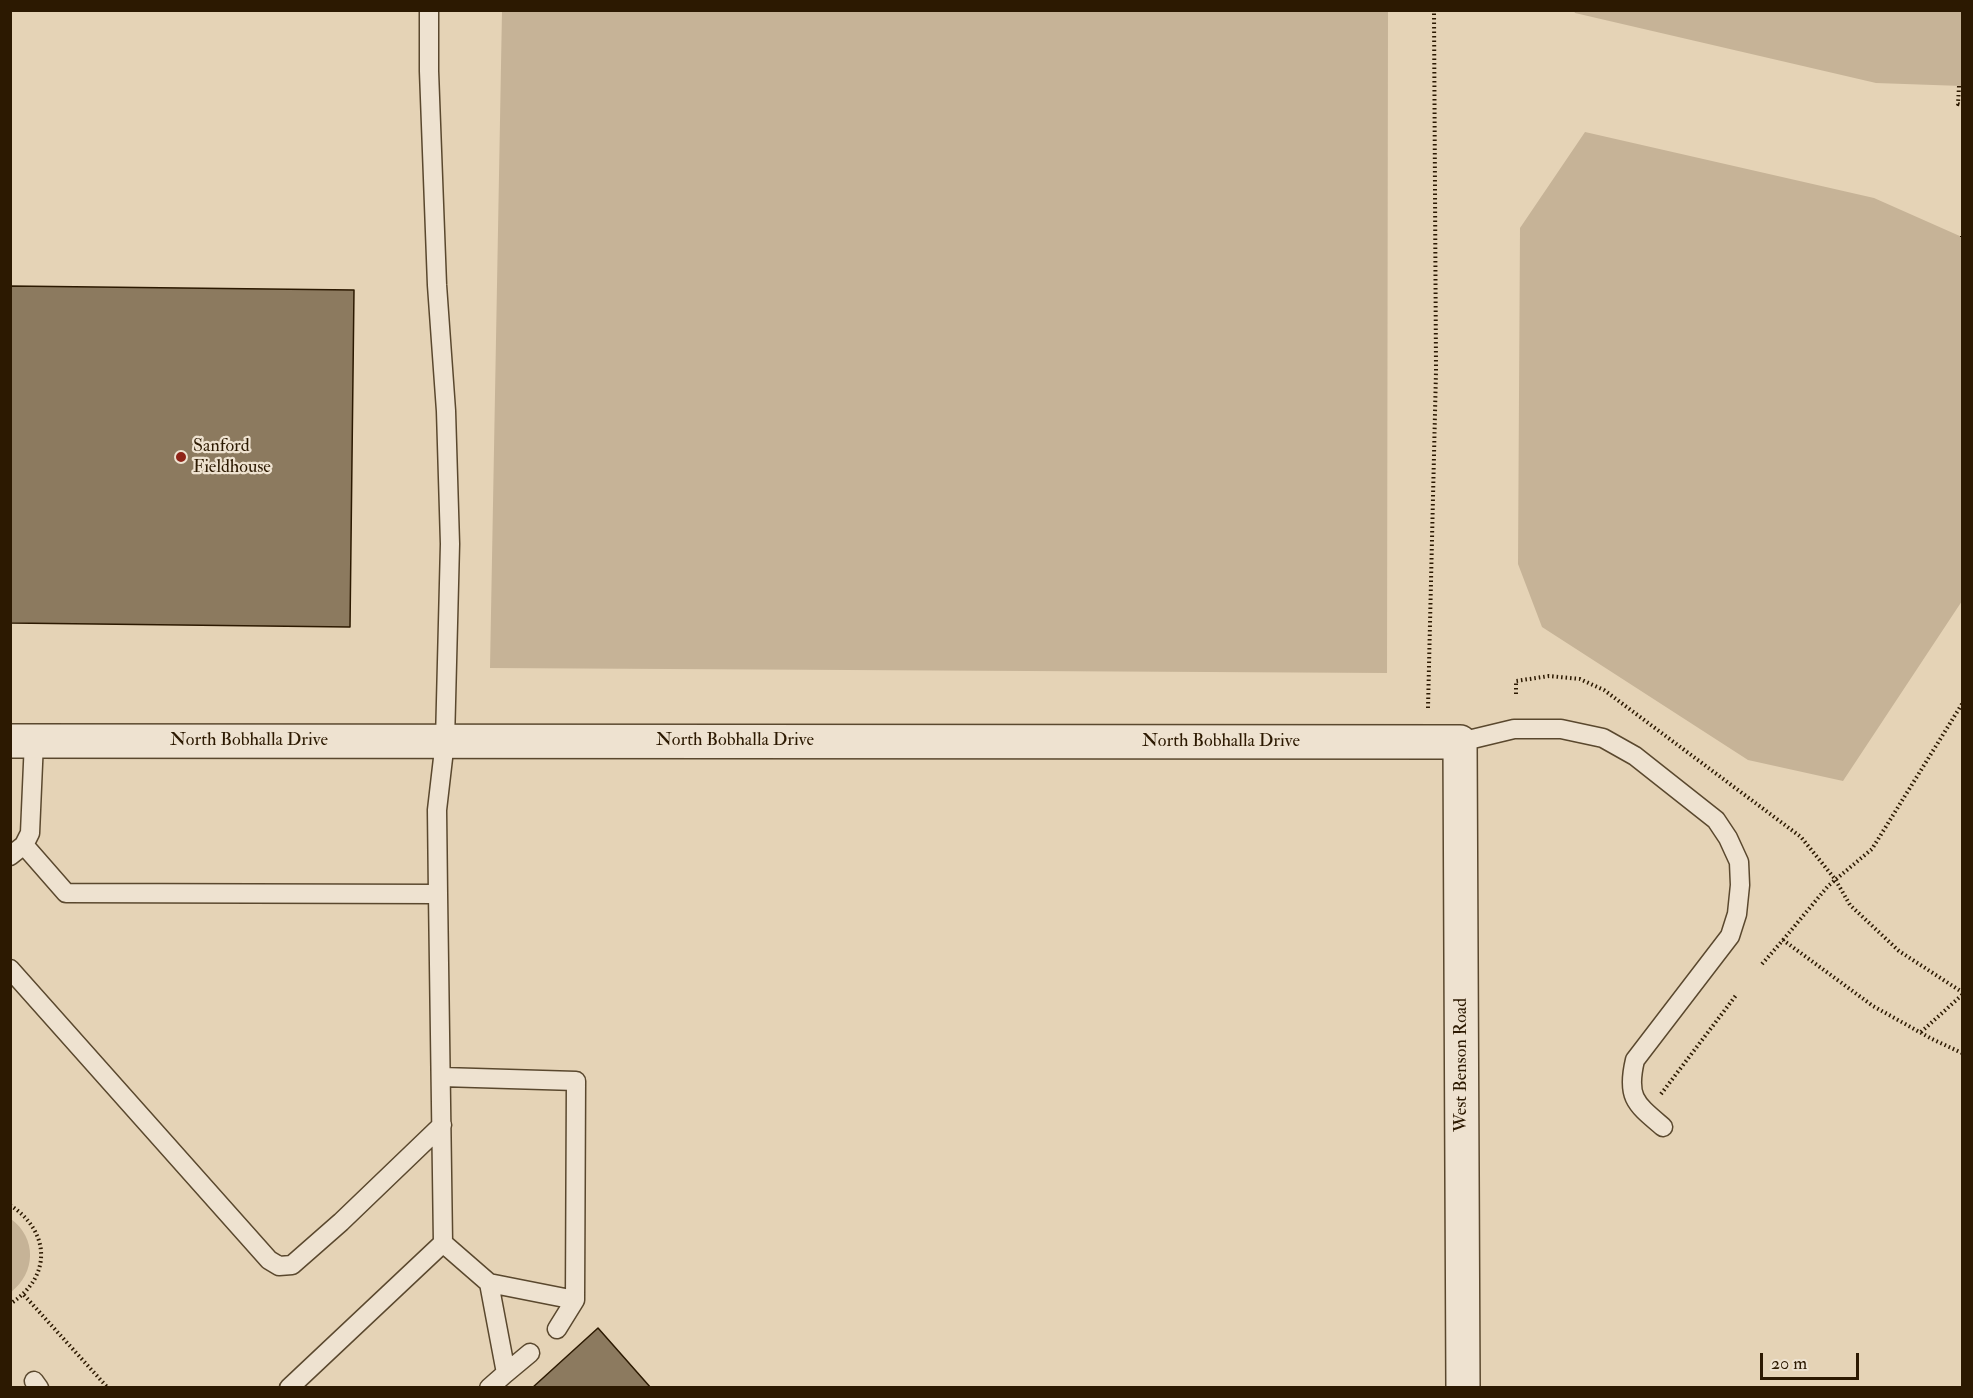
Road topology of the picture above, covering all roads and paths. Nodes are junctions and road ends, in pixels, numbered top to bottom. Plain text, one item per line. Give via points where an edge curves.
1 (429, 10) edge
2 (1434, 10) edge
3 (1959, 86) dead end
4 (1962, 105) edge
5 (1962, 704) edge
6 (22, 741) edge
7 (445, 741) junction
8 (1427, 742) junction
9 (1460, 742) junction
10 (17, 851) edge
11 (438, 894) junction
12 (1783, 940) junction
13 (1762, 964) dead end
14 (10, 969) edge
15 (1737, 994) dead end
16 (1962, 995) edge
17 (1921, 1032) junction
18 (1962, 1053) edge
19 (442, 1077) junction
20 (1647, 1113) junction
21 (442, 1125) junction
22 (1663, 1127) dead end
23 (10, 1205) edge
24 (443, 1243) junction
25 (489, 1282) junction
26 (24, 1295) junction
27 (575, 1300) junction
28 (10, 1304) edge
29 (557, 1329) dead end
30 (530, 1353) dead end
31 (506, 1373) junction
32 (108, 1388) edge
33 (289, 1388) edge
34 (489, 1388) edge
35 (1463, 1388) edge

1 - 7 lane via 450,544
2 - 8 path via 1436,371
3 - 4 path via 1958,104
5 - 12 path via 1872,849 1828,886
6 - 7 street, North Bobhalla Drive
6 - 10 lane via 30,833
7 - 8 street, North Bobhalla Drive
7 - 11 lane via 437,810
8 - 9 street, North Bobhalla Drive
9 - 20 lane via 1515,729 1561,729 1603,738 1635,756 1716,820 1728,838 1739,862 1737,914 1730,936 1635,1060 1632,1092 1639,1107
9 - 35 street, West Benson Road
10 - 11 lane via 66,893
11 - 19 lane
12 - 13 path
12 - 17 path via 1873,1006
14 - 21 lane via 269,1260 279,1266 292,1265
15 - 20 path
16 - 17 path
17 - 18 path
19 - 21 lane
19 - 27 lane via 576,1081
20 - 22 lane
21 - 24 lane
23 - 26 path via 25,1215 36,1230 41,1247 41,1265
24 - 25 lane
24 - 33 lane
25 - 27 lane
25 - 31 lane
26 - 28 path
26 - 32 path
27 - 29 lane
30 - 31 lane
31 - 34 lane

